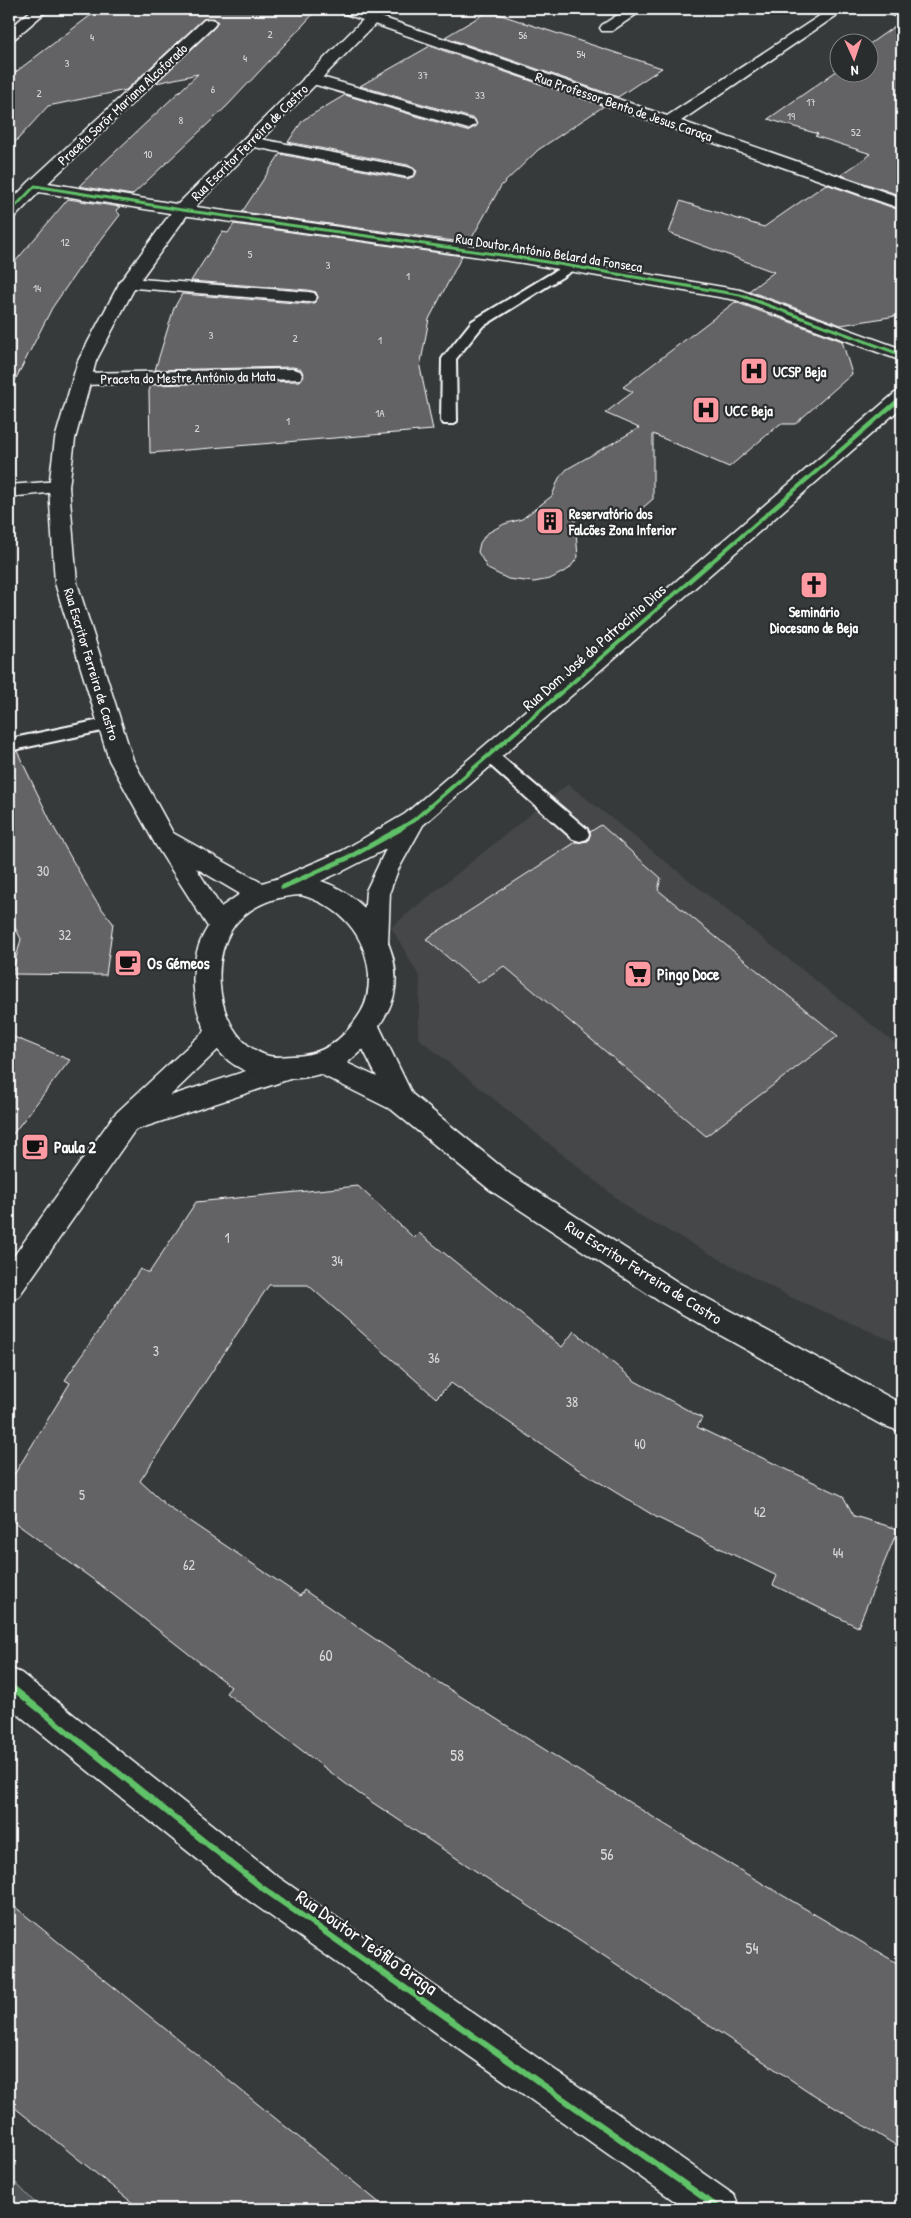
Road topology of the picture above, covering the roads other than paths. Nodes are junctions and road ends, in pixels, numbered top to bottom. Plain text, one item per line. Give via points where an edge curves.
1 (42, 9) edge
2 (345, 9) edge
3 (637, 9) edge
4 (839, 9) edge
5 (887, 9) edge
6 (378, 13) edge
7 (902, 14) edge
8 (209, 23) dead end
9 (607, 28) dead end
10 (12, 31) edge
11 (311, 80) junction
12 (670, 122) junction
13 (468, 124) dead end
14 (250, 142) junction
15 (407, 172) dead end
16 (35, 186) junction
17 (902, 204) edge
18 (182, 210) junction
19 (9, 213) edge
20 (570, 266) junction
21 (128, 283) junction
22 (308, 297) dead end
23 (902, 355) edge
24 (293, 375) dead end
25 (82, 379) junction
26 (902, 396) edge
27 (449, 421) dead end
28 (59, 487) junction
29 (9, 491) edge
30 (110, 724) junction
31 (9, 745) edge
32 (489, 756) junction
33 (414, 820) junction
34 (580, 834) dead end
35 (164, 838) junction
36 (271, 890) junction
37 (220, 926) junction
38 (374, 944) junction
39 (366, 1026) junction
40 (219, 1033) junction
41 (323, 1063) junction
42 (286, 1069) junction
43 (402, 1102) junction
44 (124, 1123) junction
45 (9, 1287) edge
46 (902, 1418) edge
47 (9, 1685) edge
48 (720, 2209) edge

1 - 10 street
2 - 6 street, Rua Professor Bento de Jesus Caraça
3 - 9 street
4 - 12 street
5 - 7 street
6 - 11 street, Rua Escritor Ferreira de Castro
6 - 12 street, Rua Professor Bento de Jesus Caraça
8 - 16 street, Praceta Sorôr Mariana Alcoforado
11 - 13 street
11 - 14 street, Rua Escritor Ferreira de Castro
12 - 17 street, Rua Professor Bento de Jesus Caraça
14 - 15 street
14 - 18 street, Rua Escritor Ferreira de Castro
16 - 18 street, Praceta Sorôr Mariana Alcoforado
16 - 19 street, Praceta Sorôr Mariana Alcoforado
18 - 20 street, Rua Doutor António Belard da Fonseca
18 - 21 street, Rua Escritor Ferreira de Castro
20 - 23 street, Rua Doutor António Belard da Fonseca via 740,295
20 - 27 lane via 477,324 449,359
21 - 22 street
21 - 25 street, Rua Escritor Ferreira de Castro
24 - 25 street, Praceta do Mestre António da Mata
25 - 28 street, Rua Escritor Ferreira de Castro via 65,439
26 - 32 street, Rua Dom José do Patrocínio Dias
28 - 29 street
28 - 30 street, Rua Escritor Ferreira de Castro via 66,583
30 - 31 lane
30 - 35 street, Rua Escritor Ferreira de Castro via 121,760
32 - 33 street, Rua Dom José do Patrocínio Dias
32 - 34 lane
33 - 36 street, Rua Dom José do Patrocínio Dias via 362,853
33 - 38 street, Rua Dom José do Patrocínio Dias via 378,891
35 - 36 street
35 - 37 street, Rua Escritor Ferreira de Castro
36 - 37 street, Rua Dom José do Patrocínio Dias via 237,907
36 - 38 street via 301,886 344,903 363,922
37 - 40 street via 208,965 207,989 208,1010
38 - 39 street via 382,971 381,994
39 - 41 street via 350,1048
39 - 43 street, Rua Escritor Ferreira de Castro
40 - 42 street via 235,1053 262,1066
40 - 44 street
41 - 42 street
41 - 43 street, Rua Escritor Ferreira de Castro
42 - 44 street
43 - 46 street, Rua Escritor Ferreira de Castro via 500,1182 669,1292
44 - 45 street
47 - 48 street, Rua Doutor Teófilo Braga via 261,1887

